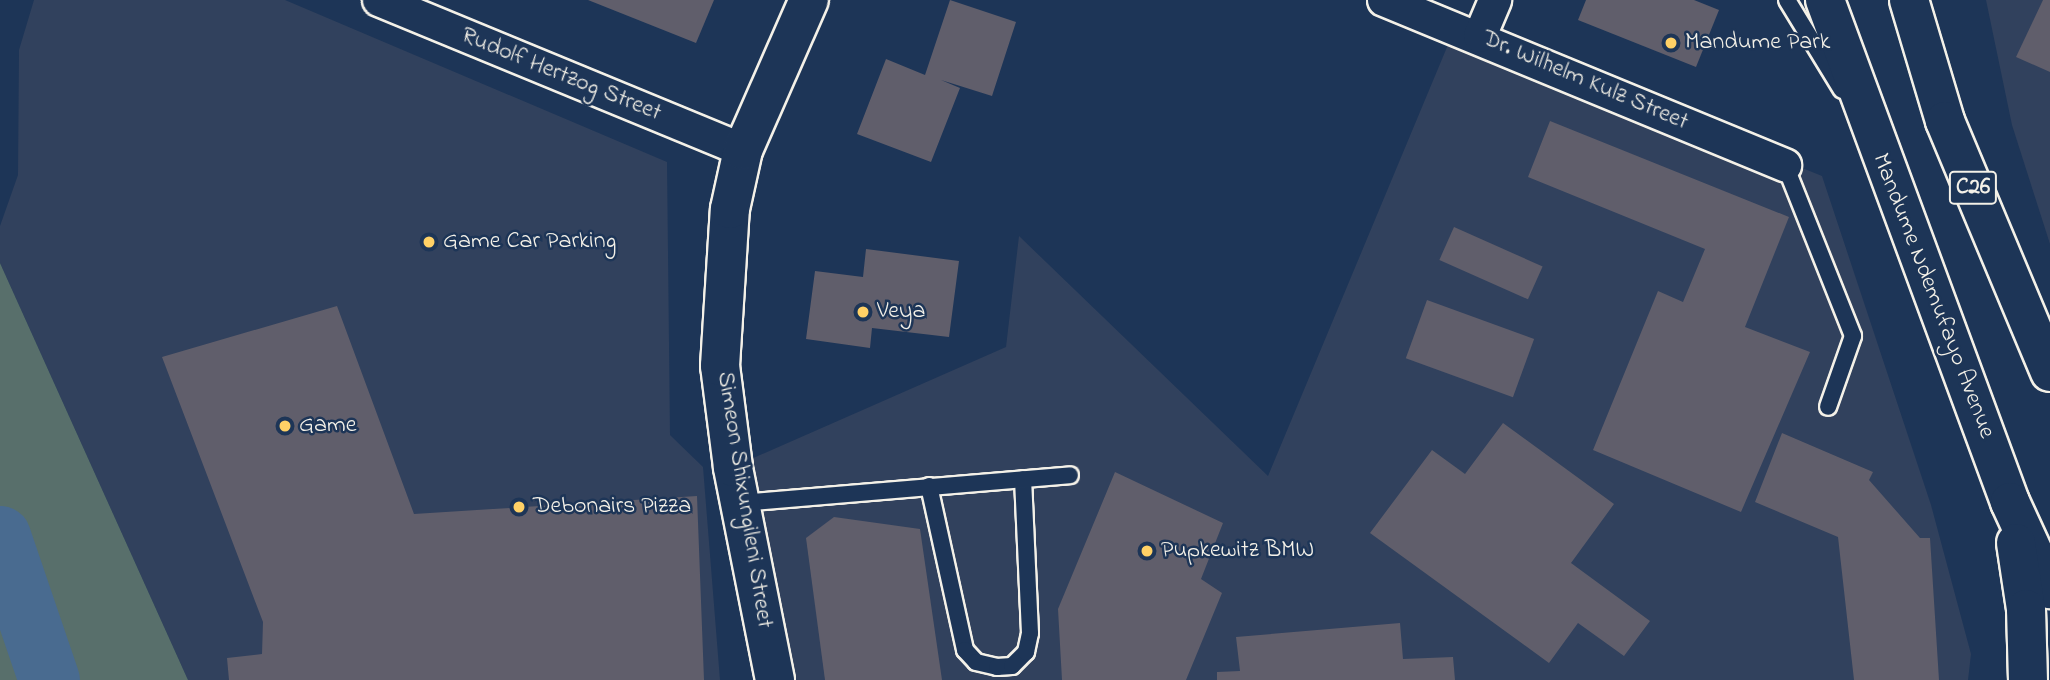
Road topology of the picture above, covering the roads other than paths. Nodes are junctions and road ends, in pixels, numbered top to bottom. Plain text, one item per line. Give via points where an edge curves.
1 (379, 0) edge
2 (809, 0) edge
3 (1384, 0) edge
4 (1494, 0) edge
5 (1787, 0) edge
6 (1825, 0) edge
7 (1909, 0) edge
8 (1480, 36) junction
9 (743, 150) junction
10 (1879, 152) junction
11 (1785, 165) joint
12 (2050, 372) edge
13 (1828, 407) dead end
14 (1070, 475) dead end
15 (1023, 478) junction
16 (929, 486) junction
17 (2010, 502) junction
18 (740, 503) junction
19 (2050, 589) edge
20 (775, 680) edge
21 (2028, 680) edge

1 - 9 street, Rudolf Hertzog Street
2 - 9 main road, Simeon Shixungileni Street
3 - 8 street, Dr. Wilhelm Kulz Street
4 - 8 street
5 - 10 lane
6 - 10 main road, Mandume Ndemufayo Avenue
7 - 12 main road, C26 via 1945,121
8 - 11 street, Dr. Wilhelm Kulz Street
9 - 18 main road, Simeon Shixungileni Street via 730,209 720,366
10 - 17 main road, Mandume Ndemufayo Avenue
11 - 13 lane via 1853,336
14 - 15 lane
15 - 16 lane
15 - 16 lane via 1030,633 1026,652 1012,666 976,662 965,650
16 - 18 lane
17 - 19 main road, Mandume Ndemufayo Avenue
17 - 21 main road via 2026,609
18 - 20 main road, Simeon Shixungileni Street

